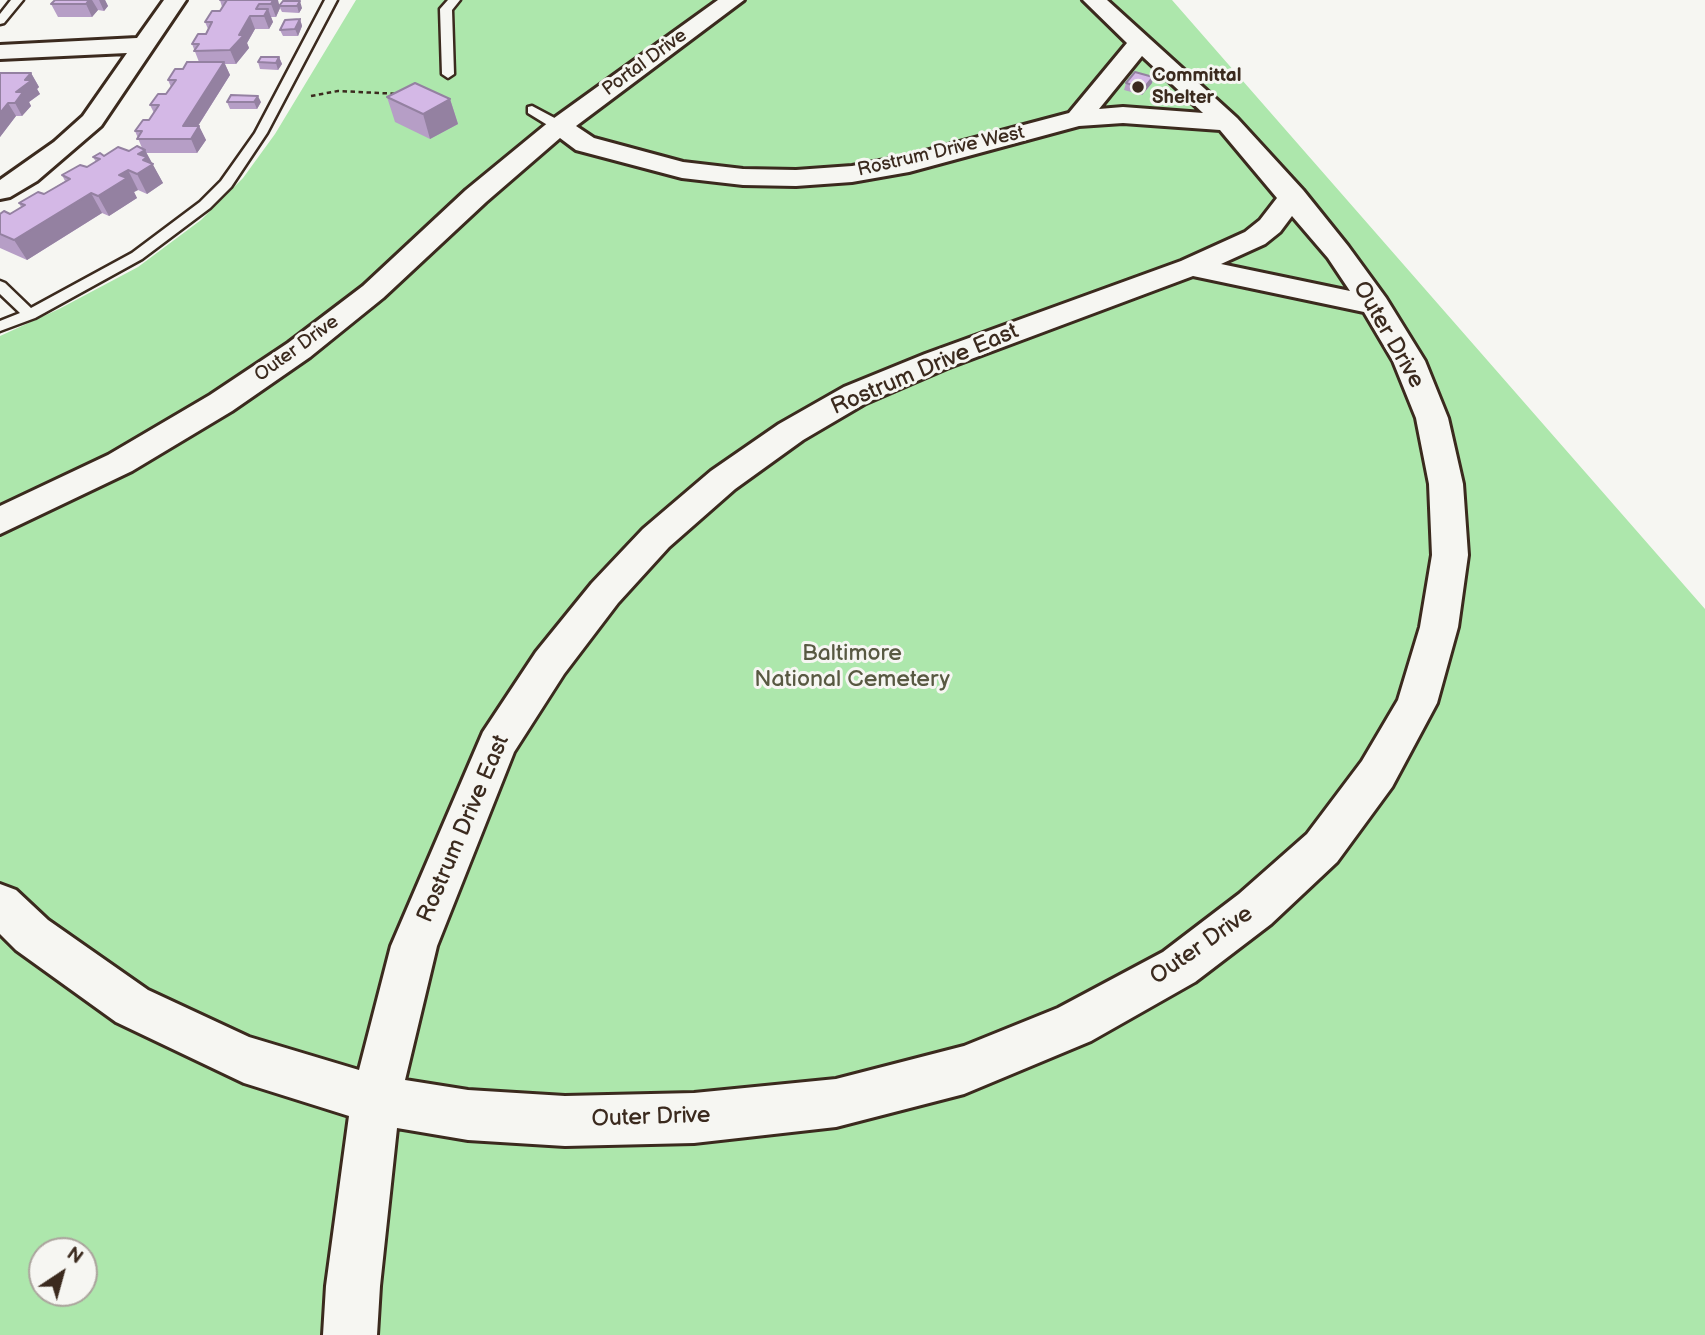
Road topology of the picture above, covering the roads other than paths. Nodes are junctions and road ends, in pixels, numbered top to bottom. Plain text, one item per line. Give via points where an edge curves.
1 (17, 0) edge
2 (174, 0) edge
3 (331, 0) edge
4 (454, 0) edge
5 (733, 0) edge
6 (1094, 0) edge
7 (0, 21) edge
8 (1141, 42) junction
9 (144, 45) junction
10 (0, 52) edge
11 (448, 74) dead end
12 (532, 110) dead end
13 (1078, 118) junction
14 (1228, 123) junction
15 (559, 126) junction
16 (0, 191) edge
17 (1293, 197) junction
18 (1191, 267) junction
19 (0, 286) edge
20 (1375, 305) junction
21 (30, 314) junction
22 (0, 326) edge
23 (0, 521) edge
24 (0, 904) edge
25 (376, 1100) junction
26 (350, 1335) edge

1 - 7 lane
2 - 9 street
3 - 21 lane via 244,160 226,184 137,256
4 - 11 lane via 446,9
5 - 15 street, Portal Drive
6 - 8 street
8 - 13 street
8 - 14 street, Outer Drive
9 - 10 street
9 - 16 street via 92,121 28,175
12 - 15 lane
13 - 14 street, Rostrum Drive West via 1123,115
13 - 15 street, Rostrum Drive West via 909,164 796,178 682,170 585,144
14 - 17 street, Outer Drive
15 - 23 street, Outer Drive via 373,292 299,350 120,463
17 - 18 street, Rostrum Drive East via 1255,238
17 - 20 street, Outer Drive
18 - 20 street
18 - 25 street, Rostrum Drive East via 855,395 790,432 734,472 656,538 550,663 497,744 414,946
19 - 21 lane
20 - 25 street, Outer Drive via 1409,361 1432,418 1446,484 1450,555 1439,626 1417,702 1377,774 1322,848 1255,909 1179,967 1074,1025 964,1070 836,1103 694,1118 565,1121 468,1115
21 - 22 lane
24 - 25 street, Outer Drive via 32,935 132,1006 244,1059
25 - 26 street

